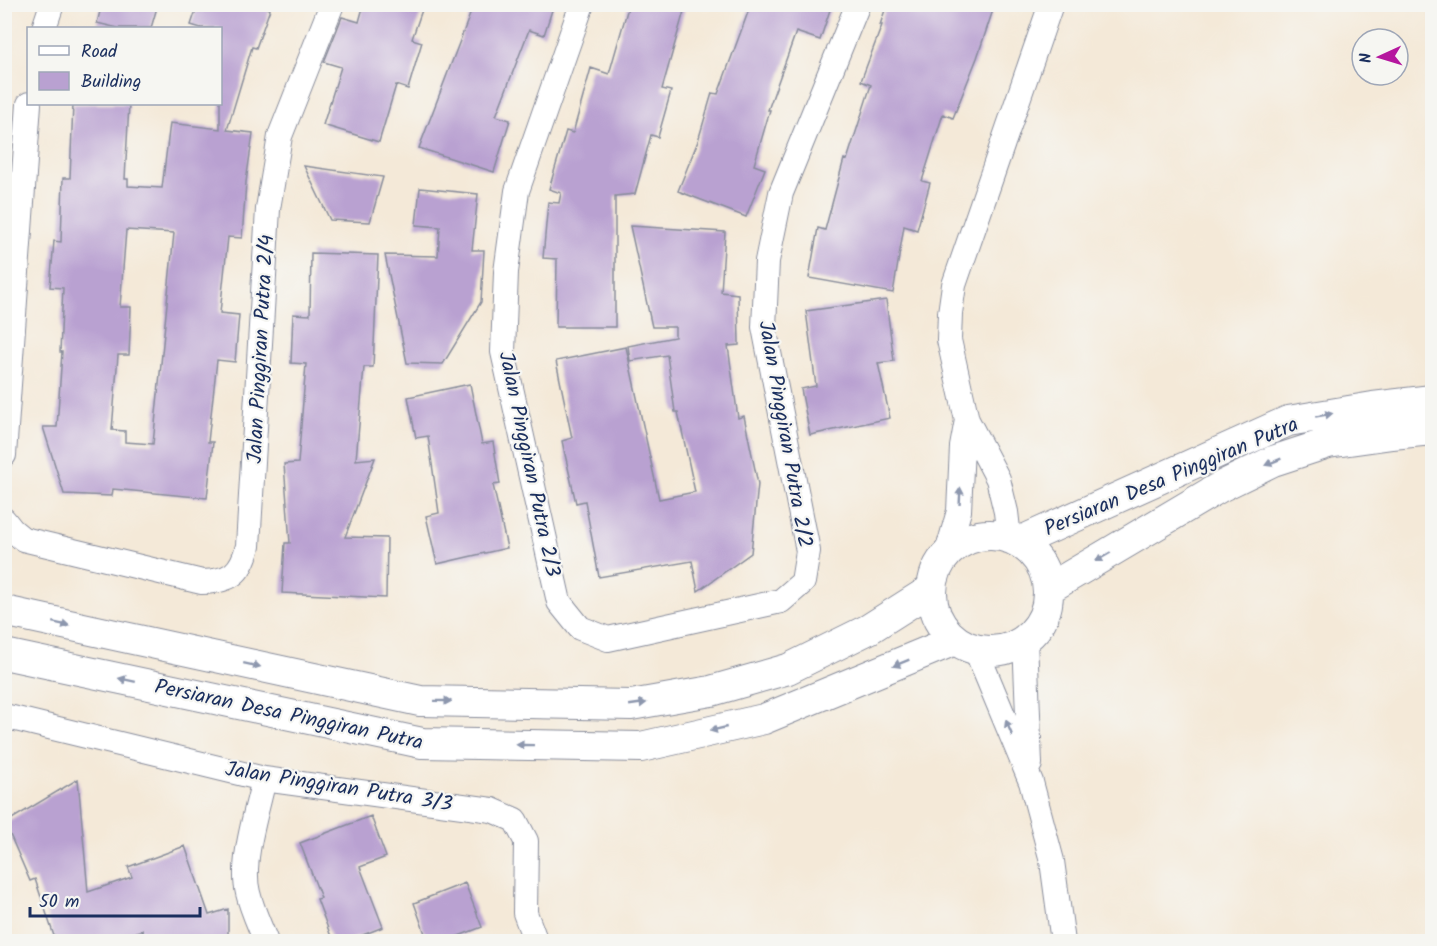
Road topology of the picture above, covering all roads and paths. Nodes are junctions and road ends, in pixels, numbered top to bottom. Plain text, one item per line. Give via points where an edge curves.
1 (52, 4) edge
2 (332, 4) edge
3 (582, 4) edge
4 (858, 4) edge
5 (1051, 4) edge
6 (44, 27) edge
7 (29, 105) edge
8 (1432, 400) edge
9 (967, 420) junction
10 (1432, 430) edge
11 (4, 455) edge
12 (4, 520) edge
13 (1014, 540) junction
14 (947, 553) junction
15 (1048, 589) junction
16 (932, 590) junction
17 (4, 611) edge
18 (694, 620) joint
19 (1025, 640) junction
20 (966, 645) junction
21 (4, 654) edge
22 (4, 716) edge
23 (264, 778) junction
24 (1031, 782) junction
25 (266, 942) edge
26 (536, 942) edge
27 (1063, 942) edge

1 - 6 street
2 - 12 street, Jalan Pinggiran Putra 2/4 via 280,136 268,208 244,563 234,575 202,582 23,539
3 - 18 street, Jalan Pinggiran Putra 2/3 via 517,191 506,272 503,352 559,602 580,628 608,639
4 - 18 street, Jalan Pinggiran Putra 2/2 via 781,193 767,261 764,327 808,551 803,582 781,602
5 - 9 street via 954,285 950,340
7 - 11 street
13 -> 8 street, Persiaran Desa Pinggiran Putra via 1288,421
9 - 13 street via 998,479
14 -> 9 street via 959,511
10 -> 15 street, Persiaran Desa Pinggiran Putra via 1328,444 1273,460
13 - 14 street via 992,534 976,536
13 - 15 street via 1034,554 1044,570
14 - 16 street via 936,569
15 - 19 street via 1039,626
17 -> 16 street, Persiaran Desa Pinggiran Putra via 420,701 631,705 711,691 788,669 869,629
16 - 20 street via 937,618 945,630
19 - 20 street via 993,652
19 - 24 street
20 -> 21 street, Persiaran Desa Pinggiran Putra via 764,719 641,747 422,743
24 -> 20 street
22 - 23 street, Jalan Pinggiran Putra 3/3
23 - 25 street via 246,861 246,878
23 - 26 street, Jalan Pinggiran Putra 3/3 via 492,810 515,820 526,842 525,913
24 - 27 street via 1052,861

